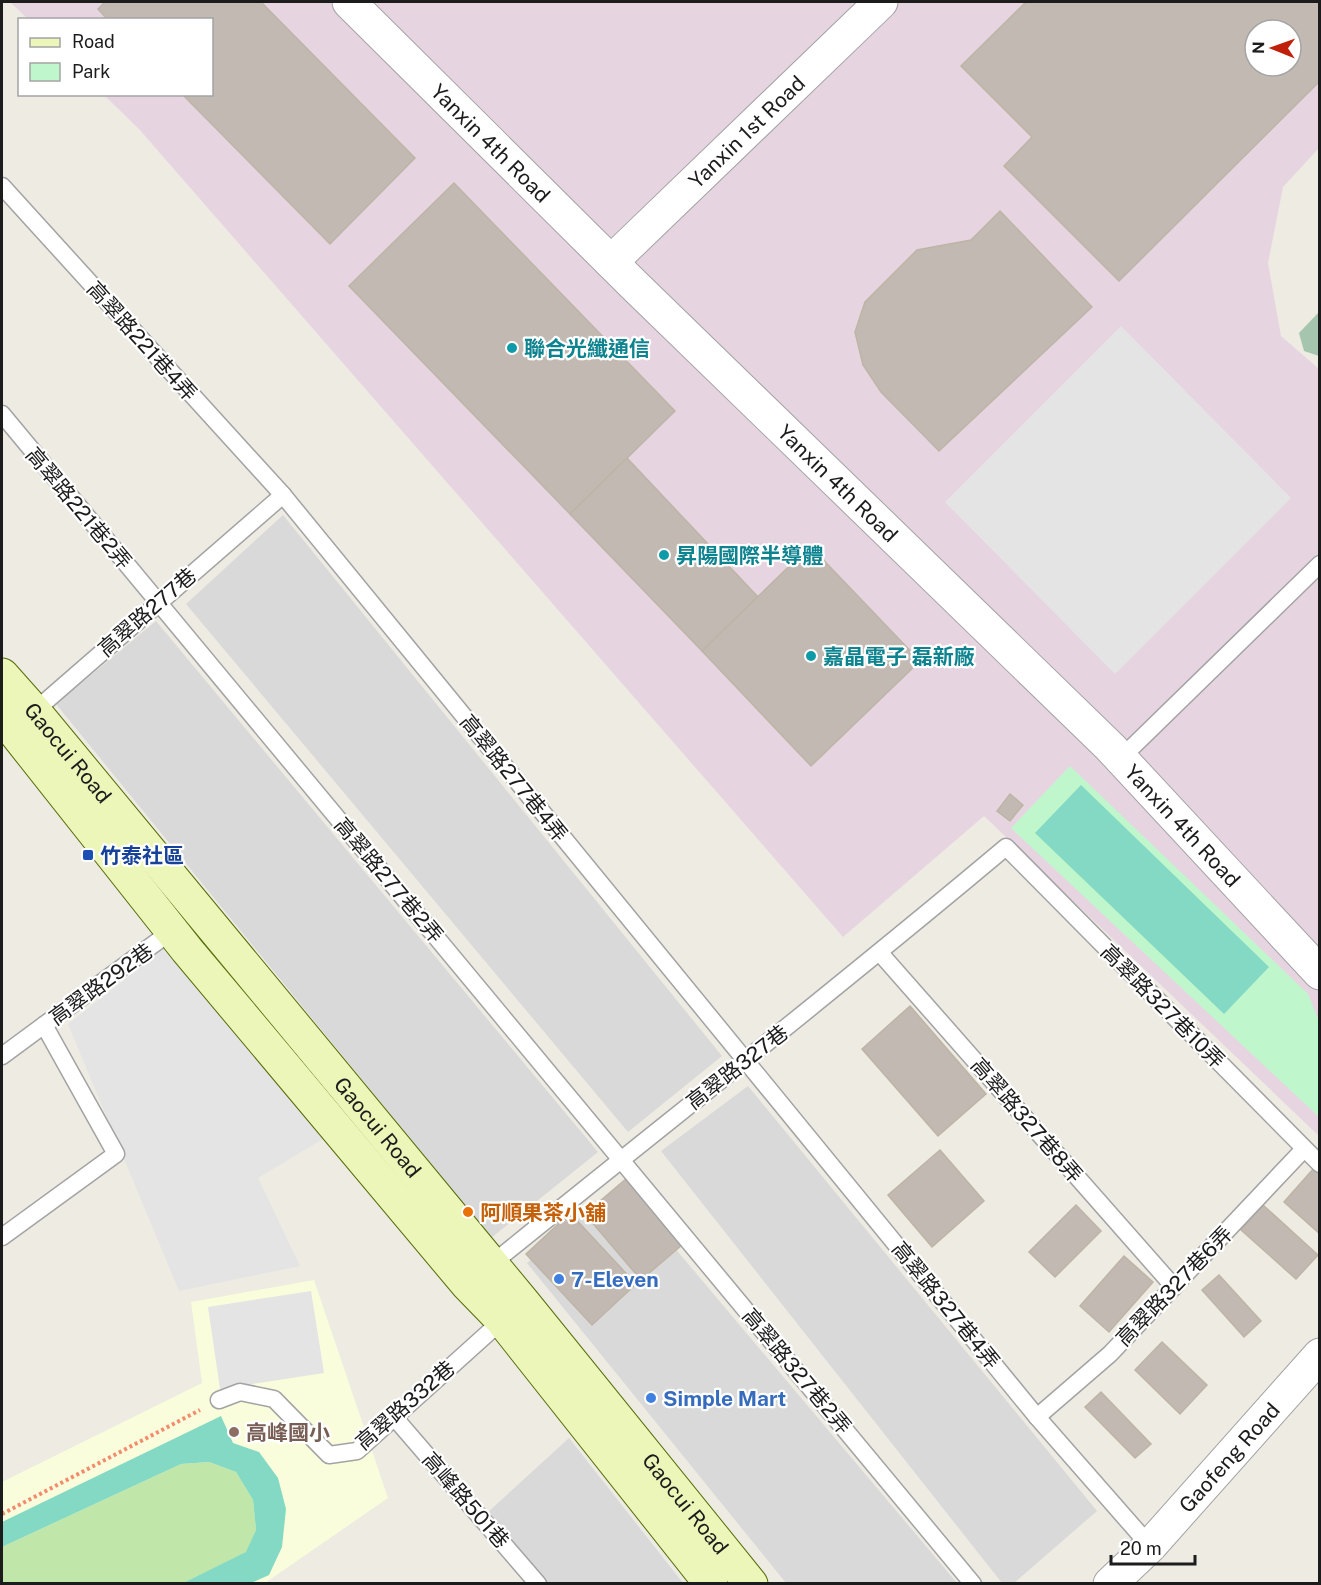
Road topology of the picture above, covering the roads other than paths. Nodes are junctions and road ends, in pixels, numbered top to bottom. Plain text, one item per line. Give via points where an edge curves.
1 (349, 2) edge
2 (881, 2) edge
3 (2, 186) edge
4 (610, 262) junction
5 (2, 414) edge
6 (283, 495) junction
7 (1320, 564) edge
8 (157, 602) junction
9 (2, 675) edge
10 (16, 718) edge
11 (1120, 759) junction
12 (1006, 847) joint
13 (199, 910) junction
14 (172, 931) junction
15 (880, 953) junction
16 (1320, 973) edge
17 (44, 1025) junction
18 (2, 1056) edge
19 (745, 1060) junction
20 (1304, 1149) junction
21 (621, 1158) junction
22 (1320, 1164) edge
23 (2, 1237) edge
24 (479, 1275) junction
25 (1174, 1287) junction
26 (512, 1311) junction
27 (1320, 1355) edge
28 (219, 1400) road end
29 (394, 1417) junction
30 (1037, 1417) junction
31 (1150, 1546) junction
32 (538, 1584) edge
33 (711, 1584) edge
34 (751, 1584) edge
35 (973, 1584) edge
36 (1110, 1584) edge

1 - 4 street, Yanxin 4th Road
2 - 4 street, Yanxin 1st Road
3 - 6 lane, 高翠路221巷4弄
4 - 11 street, Yanxin 4th Road
5 - 8 lane, 高翠路221巷2弄
6 - 8 lane, 高翠路277巷
6 - 19 lane, 高翠路277巷4弄
7 - 11 lane
8 - 10 lane, 高翠路277巷
8 - 21 lane, 高翠路277巷2弄
9 - 10 street, Gaocui Road
10 - 13 street, Gaocui Road
10 - 14 street, Gaocui Road
11 - 16 street, Yanxin 4th Road
12 - 15 lane, 高翠路327巷
12 - 20 lane, 高翠路327巷10弄
13 - 14 lane, 高翠路292巷
13 - 24 street, Gaocui Road
14 - 17 lane, 高翠路292巷
14 - 24 street, Gaocui Road
15 - 19 lane, 高翠路327巷
15 - 25 lane, 高翠路327巷8弄
17 - 18 lane, 高翠路292巷
17 - 23 lane via 116,1154
19 - 21 lane, 高翠路327巷
19 - 30 lane, 高翠路327巷4弄
20 - 22 lane, 高翠路327巷10弄
20 - 25 lane, 高翠路327巷6弄
21 - 24 lane, 高翠路327巷
21 - 35 lane, 高翠路327巷2弄
24 - 26 street, Gaocui Road
25 - 30 lane, 高翠路327巷6弄 via 1110,1354
26 - 29 lane, 高翠路332巷
26 - 33 street, Gaocui Road
26 - 34 street, Gaocui Road
27 - 31 street, Gaofeng Road
28 - 29 lane, 高翠路332巷 via 240,1392 274,1400 329,1455 357,1451
29 - 32 lane, 高峰路501巷
30 - 31 lane, 高翠路327巷4弄
31 - 36 street, Gaofeng Road

